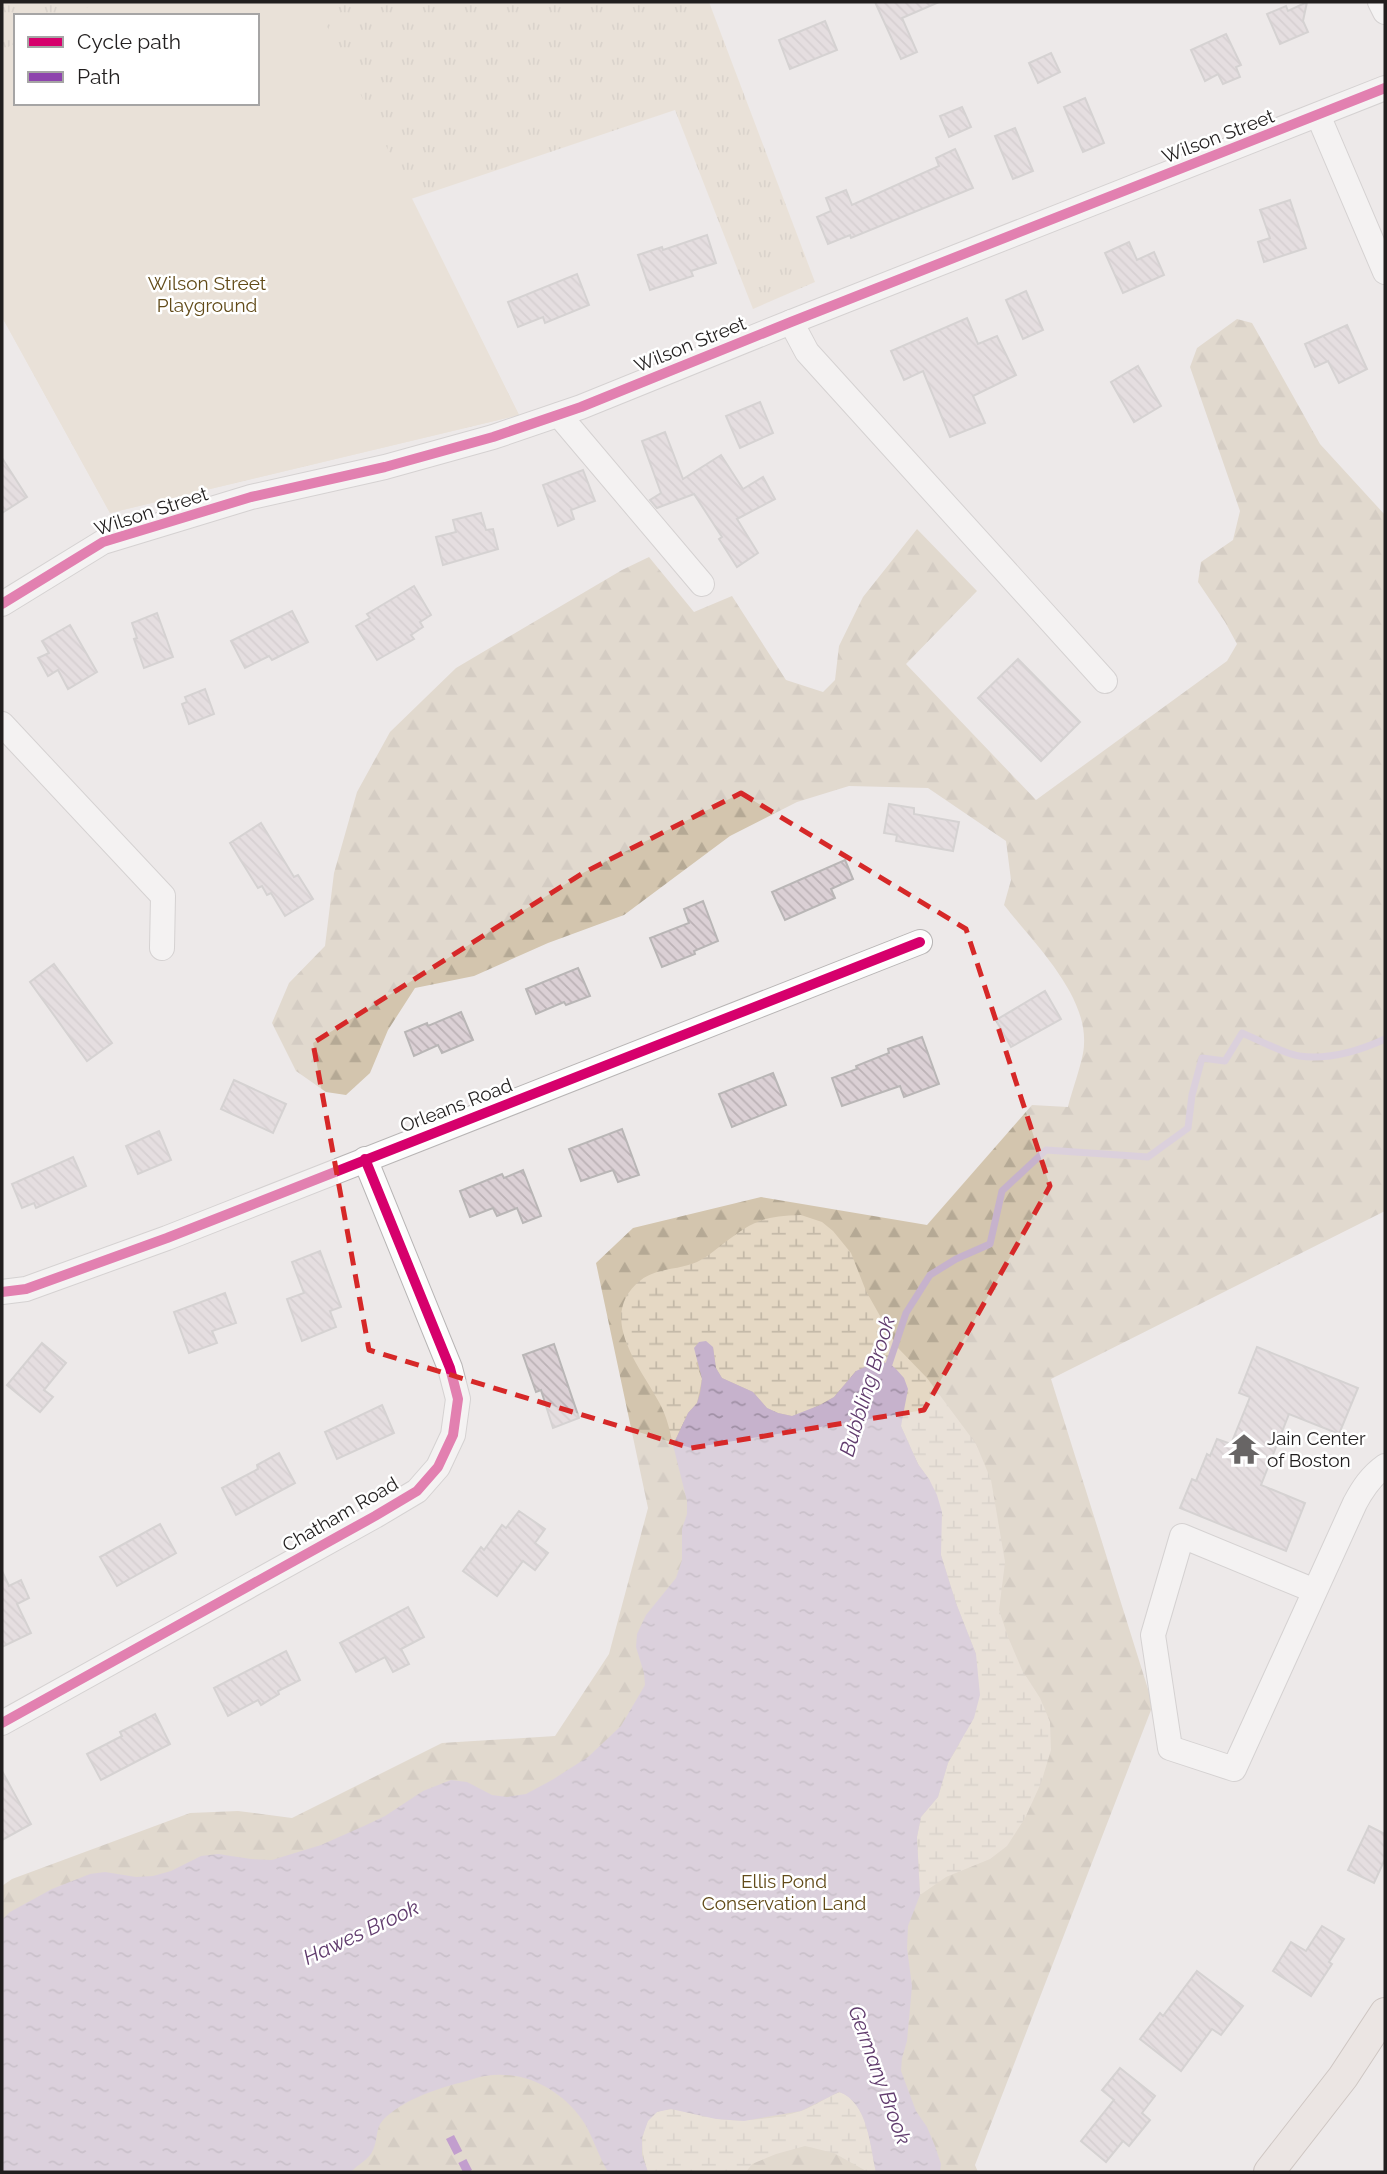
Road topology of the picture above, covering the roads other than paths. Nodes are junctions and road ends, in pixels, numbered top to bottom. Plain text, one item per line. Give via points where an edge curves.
1 (1380, 2) edge
2 (1385, 12) edge
3 (1385, 88) edge
4 (1318, 115) junction
5 (1385, 272) edge
6 (790, 322) junction
7 (559, 415) junction
8 (702, 584) dead end
9 (2, 604) edge
10 (1105, 681) dead end
11 (2, 724) edge
12 (920, 942) dead end
13 (162, 948) dead end
14 (365, 1159) junction
15 (2, 1292) edge
16 (1385, 1466) edge
17 (1315, 1591) junction
18 (2, 1723) edge
19 (1385, 2013) edge
20 (1269, 2172) edge

1 - 2 street
3 - 4 street, Wilson Street
4 - 5 street
4 - 6 street, Wilson Street
6 - 7 street, Wilson Street
6 - 10 street via 807,352
7 - 8 street
7 - 9 street, Wilson Street via 409,461 251,497 103,542
11 - 13 street via 163,896
12 - 14 street, Orleans Road
14 - 15 street, Orleans Road via 167,1238 26,1289
14 - 18 street, Chatham Road via 450,1368 458,1399 453,1434 438,1467 417,1491 375,1516
16 - 17 street via 1364,1485
17 - 17 street via 1234,1769 1170,1748 1153,1635 1182,1535
19 - 20 main road via 1343,2077

